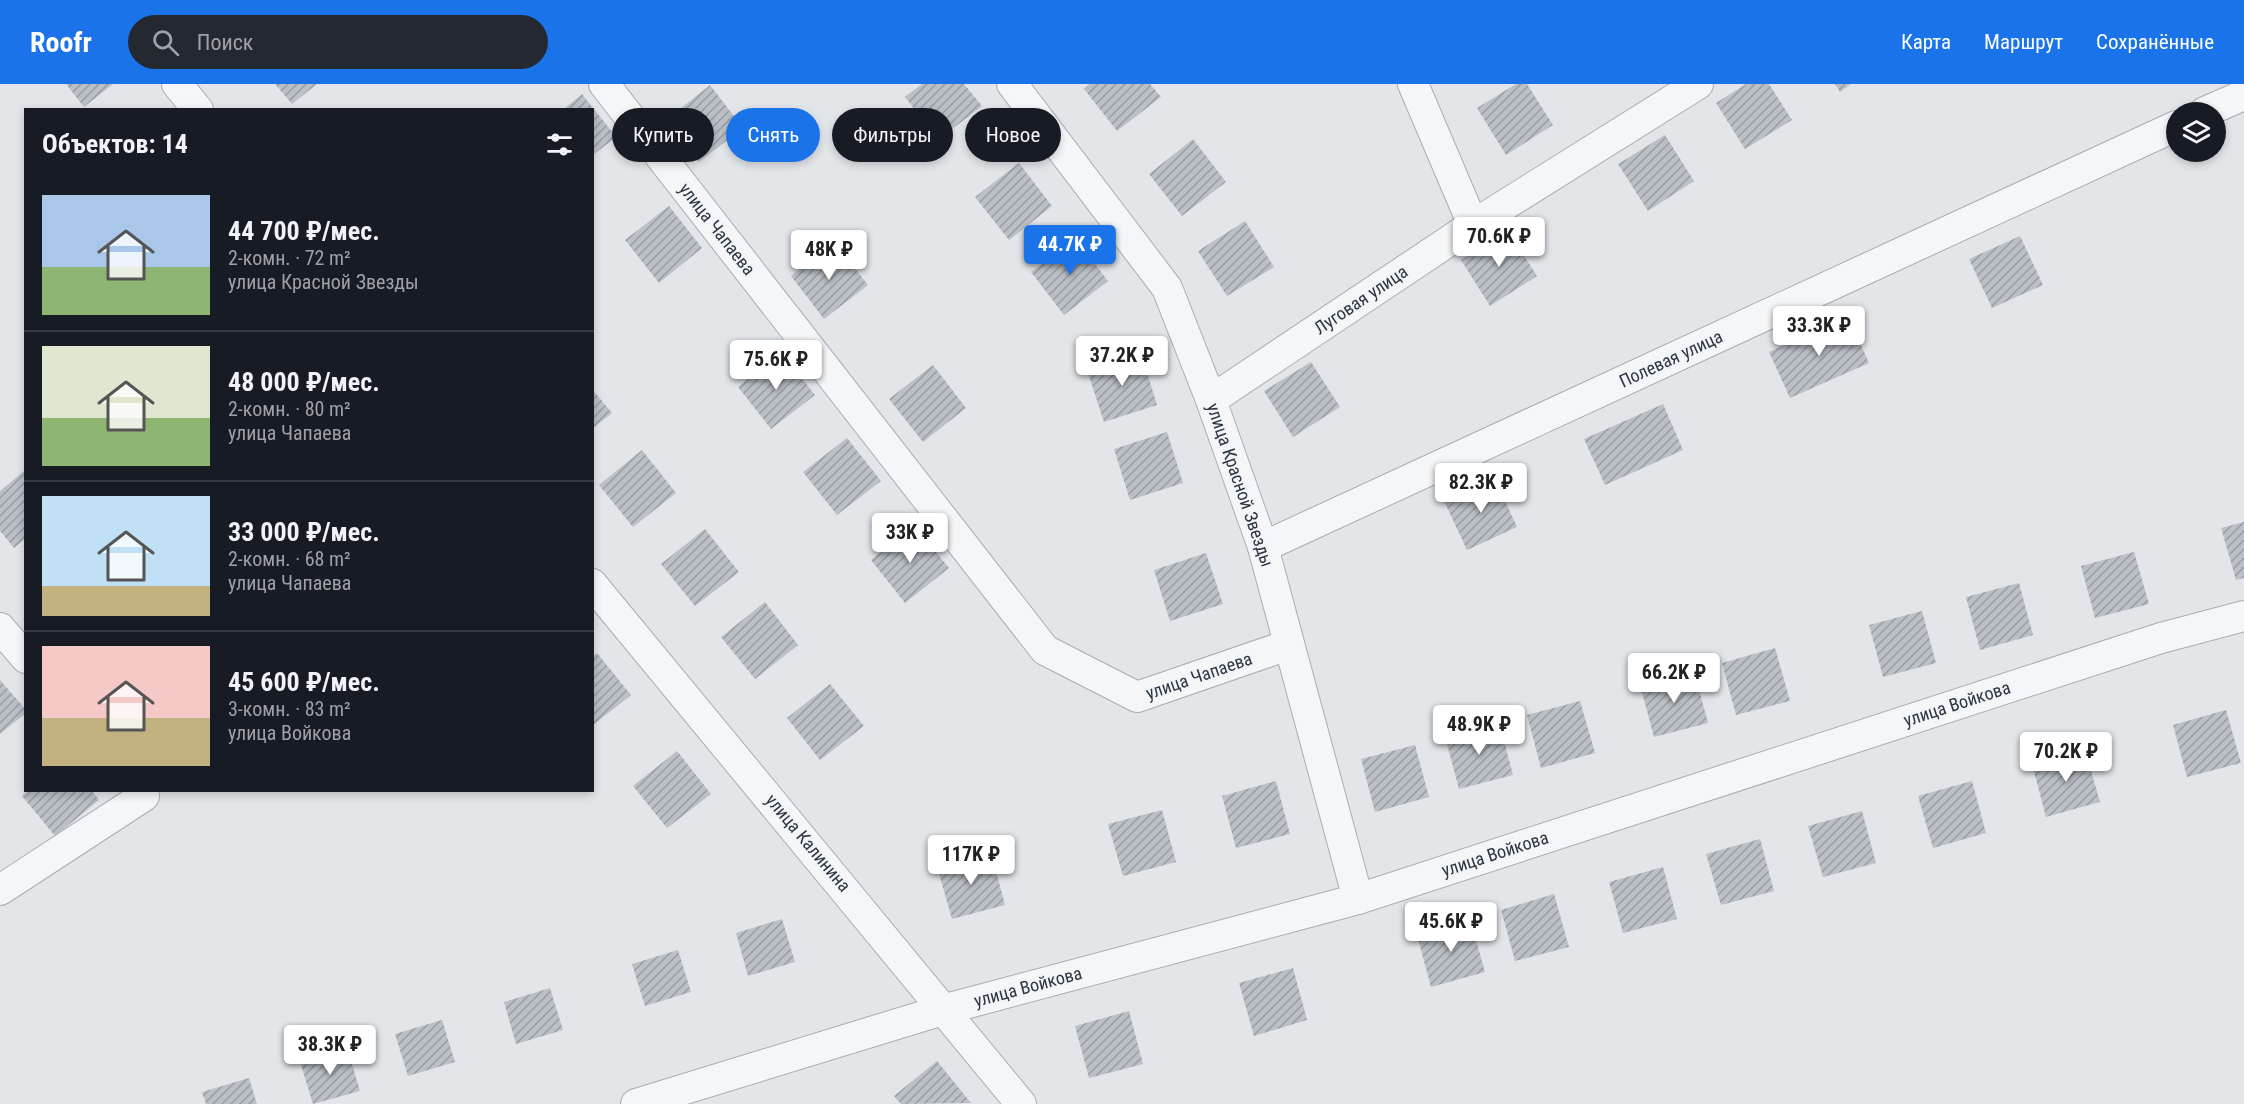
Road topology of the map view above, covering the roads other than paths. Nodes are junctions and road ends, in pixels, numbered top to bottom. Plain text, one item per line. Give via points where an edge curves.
1 (177, 84) edge
2 (604, 84) edge
3 (1012, 84) edge
4 (1413, 84) edge
5 (1698, 84) edge
6 (2244, 94) edge
7 (2226, 102) edge
8 (196, 108) edge
9 (2166, 131) edge
10 (1473, 225) junction
11 (1211, 400) junction
12 (1263, 547) junction
13 (594, 586) edge
14 (2244, 616) edge
15 (0, 628) edge
16 (1288, 645) junction
17 (24, 656) edge
18 (141, 793) edge
19 (0, 890) edge
20 (1358, 899) junction
21 (946, 1009) junction
22 (636, 1104) edge
23 (1022, 1104) edge

1 - 8 street
2 - 16 street, улица Чапаева via 1045,650 1137,697
3 - 11 street, улица Красной Звезды via 1167,288
4 - 10 street
5 - 10 street, Луговая улица
6 - 7 street
9 - 12 street, Полевая улица
10 - 11 street, Луговая улица
11 - 12 street, улица Красной Звезды
12 - 16 street, улица Красной Звезды
13 - 21 street, улица Калинина
14 - 20 street, улица Войкова via 2149,642
15 - 17 street
16 - 20 street, улица Красной Звезды
18 - 19 street
20 - 21 street, улица Войкова
21 - 22 street, улица Войкова
21 - 23 street, улица Калинина

